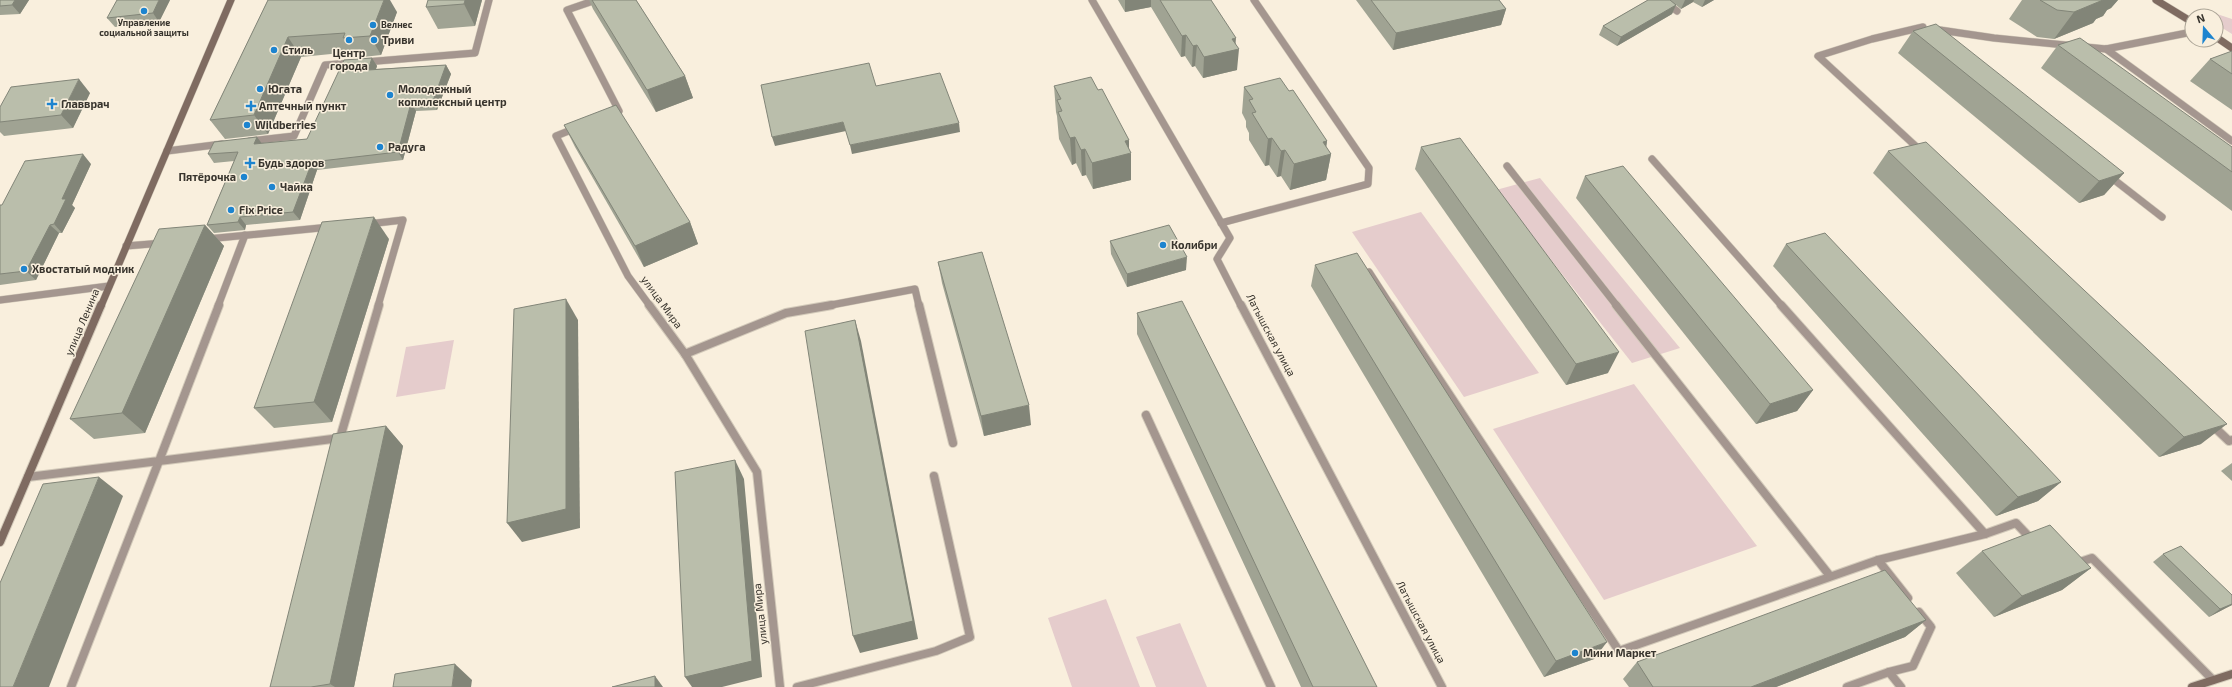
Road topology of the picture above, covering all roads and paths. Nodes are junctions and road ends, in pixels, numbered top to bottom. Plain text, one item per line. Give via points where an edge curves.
1 (231, 0) edge
2 (489, 0) edge
3 (596, 0) edge
4 (1092, 0) edge
5 (1254, 0) edge
6 (1662, 0) edge
7 (2156, 0) edge
8 (1677, 11) edge
9 (2184, 17) edge
10 (1923, 28) junction
11 (2184, 33) edge
12 (1935, 37) edge
13 (2106, 48) junction
14 (605, 116) edge
15 (584, 124) edge
16 (2232, 141) edge
17 (241, 142) edge
18 (226, 144) edge
19 (167, 151) junction
20 (1652, 158) dead end
21 (1930, 159) edge
22 (1507, 166) dead end
23 (2100, 169) edge
24 (2162, 217) dead end
25 (1221, 223) junction
26 (355, 225) edge
27 (340, 226) edge
28 (245, 235) junction
29 (198, 240) edge
30 (175, 242) edge
31 (126, 246) junction
32 (1369, 272) edge
33 (109, 286) junction
34 (0, 300) edge
35 (685, 354) junction
36 (1146, 416) dead end
37 (2206, 419) edge
38 (2232, 440) edge
39 (953, 443) dead end
40 (159, 461) junction
41 (934, 476) dead end
42 (28, 477) junction
43 (1985, 534) junction
44 (0, 542) edge
45 (2037, 546) edge
46 (1878, 560) junction
47 (2066, 566) edge
48 (1830, 576) junction
49 (1889, 672) junction
50 (2232, 674) edge
51 (2213, 680) junction
52 (71, 687) edge
53 (780, 687) edge
54 (797, 687) edge
55 (1271, 687) edge
56 (1442, 687) edge
57 (1847, 687) edge
58 (1901, 687) edge
59 (2192, 687) edge

1 - 19 street, улица Ленина
2 - 17 street via 475,53 325,65 294,136
3 - 14 street via 567,10 619,111
4 - 25 street, Латышская улица
5 - 25 street via 1369,168 1368,184
6 - 8 street
7 - 9 street
10 - 12 street
10 - 13 street via 1994,38
10 - 21 street via 1872,39 1818,56
11 - 13 street
13 - 16 street
15 - 35 street, улица Мира via 556,136 628,276
18 - 19 street
19 - 31 street, улица Ленина
20 - 43 street
22 - 48 street
23 - 24 street
25 - 56 street, Латышская улица via 1230,238 1217,259
26 - 40 street via 403,220 340,438
27 - 28 street
28 - 29 street
28 - 40 street
30 - 31 street
31 - 33 street, улица Ленина
32 - 48 street via 1619,651
33 - 34 street
33 - 42 street, улица Ленина
35 - 39 street via 786,313 915,289
35 - 53 street, улица Мира via 757,472
36 - 55 street
37 - 38 street via 2229,441
40 - 42 street
40 - 52 street
41 - 54 street via 970,637 936,651
42 - 44 street, улица Ленина
43 - 45 street via 2016,523
43 - 46 street
46 - 48 street
46 - 49 street via 1931,627 1913,666
47 - 51 street via 2092,558
49 - 57 street
49 - 58 street
50 - 51 street
51 - 59 street

